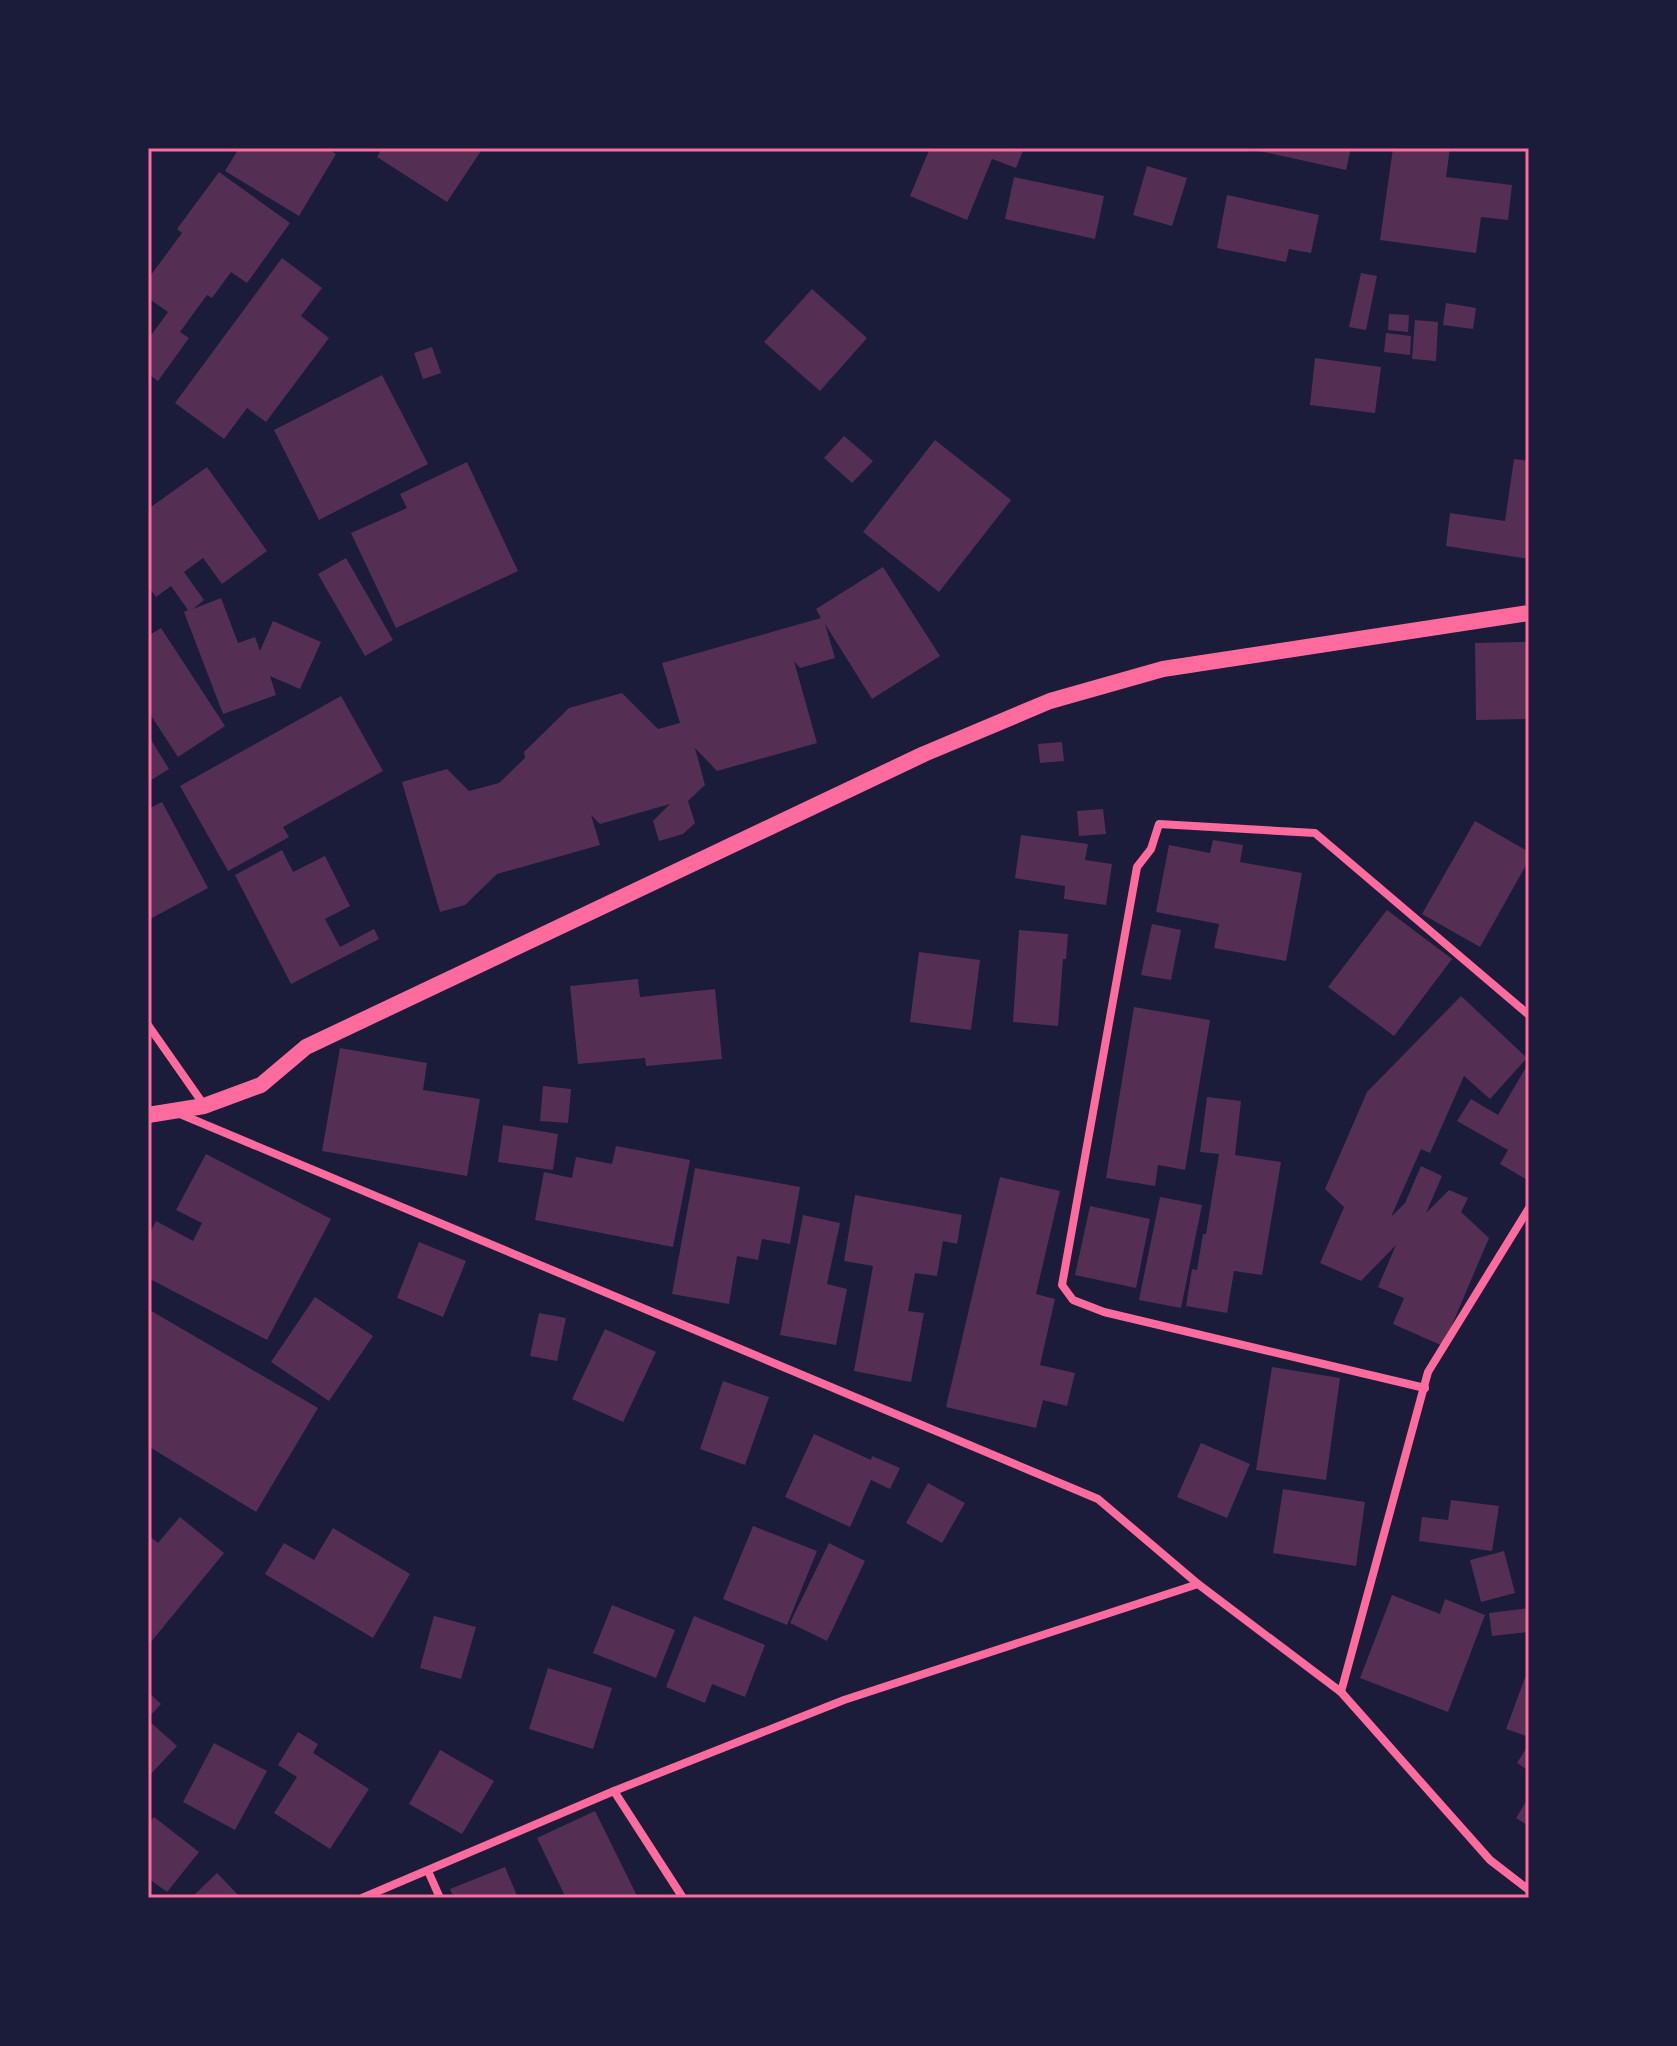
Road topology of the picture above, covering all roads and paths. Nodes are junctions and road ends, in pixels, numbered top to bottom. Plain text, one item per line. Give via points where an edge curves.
1 (1529, 613) edge
2 (1529, 1015) edge
3 (148, 1025) edge
4 (204, 1106) junction
5 (172, 1111) junction
6 (148, 1115) edge
7 (1529, 1208) edge
8 (1425, 1388) junction
9 (1198, 1584) junction
10 (1341, 1692) junction
11 (614, 1791) junction
12 (428, 1871) junction
13 (1529, 1890) edge
14 (362, 1898) edge
15 (440, 1898) edge
16 (683, 1898) edge

1 - 4 main road via 1163,669 1050,701 924,754 335,1033 306,1047 261,1085
2 - 8 street via 1315,833 1159,824 1151,849 1137,867 1062,1285 1073,1300 1104,1312
3 - 4 street
4 - 5 main road
5 - 6 main road
5 - 9 street via 1098,1499
7 - 8 street via 1428,1372
8 - 10 street
9 - 10 street
9 - 11 street via 844,1700
10 - 13 street via 1490,1860
11 - 12 street
11 - 16 street
12 - 14 street
12 - 15 street

